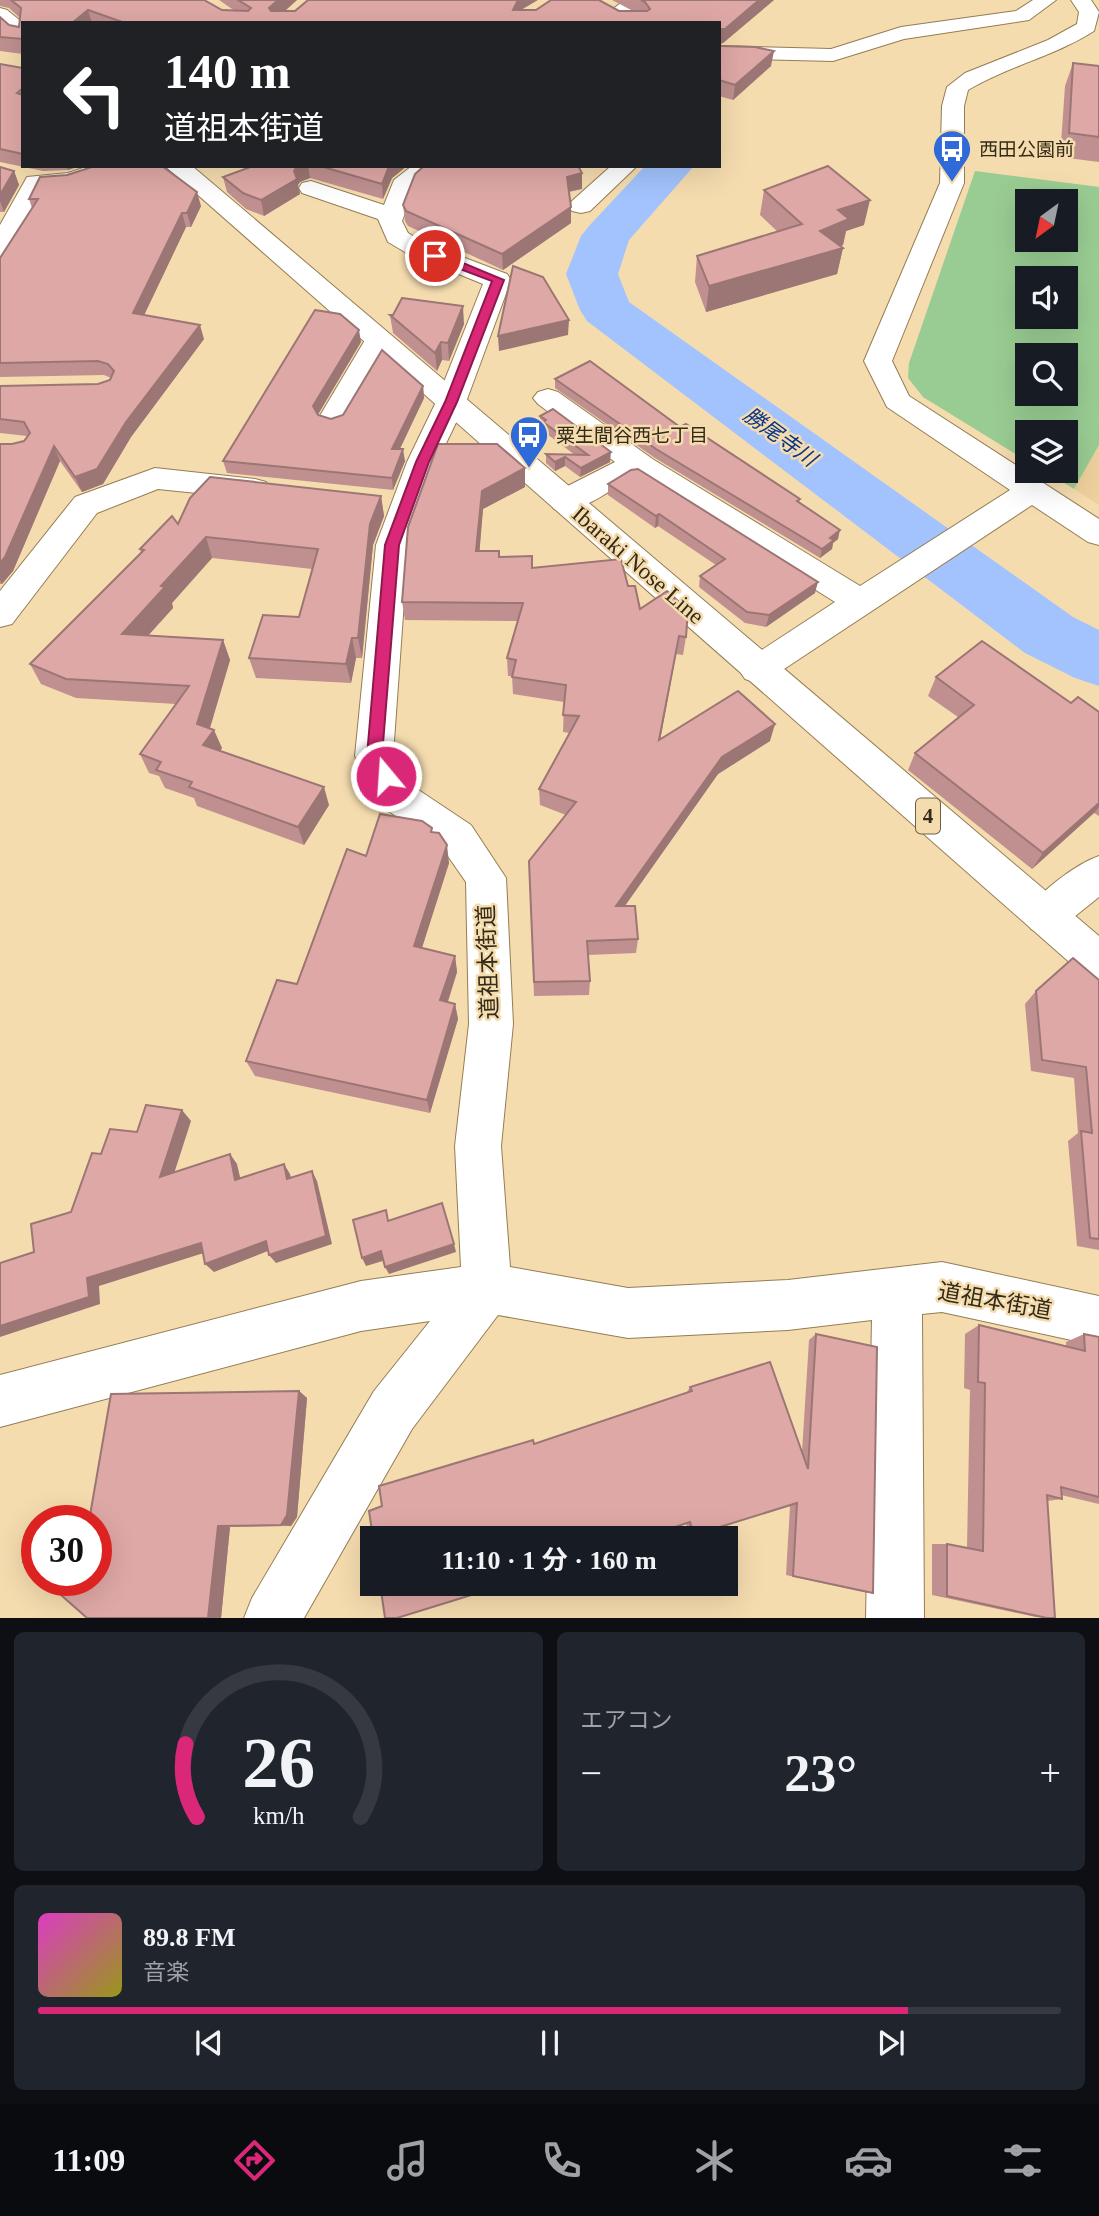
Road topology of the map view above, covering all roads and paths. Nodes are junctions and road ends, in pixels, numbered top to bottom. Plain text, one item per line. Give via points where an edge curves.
1 (639, 0) edge
2 (1046, 0) edge
3 (1081, 0) edge
4 (608, 13) edge
5 (0, 14) edge
6 (630, 21) edge
7 (21, 32) edge
8 (721, 52) edge
9 (1017, 61) junction
10 (1058, 67) dead end
11 (107, 168) edge
12 (179, 168) edge
13 (424, 168) edge
14 (623, 168) edge
15 (10, 173) edge
16 (36, 182) junction
17 (311, 188) dead end
18 (581, 206) dead end
19 (392, 216) junction
20 (0, 248) edge
21 (379, 340) junction
22 (548, 398) dead end
23 (451, 402) junction
24 (333, 419) edge
25 (643, 467) junction
26 (1030, 491) junction
27 (287, 492) edge
28 (565, 500) junction
29 (1099, 534) edge
30 (860, 602) junction
31 (0, 615) edge
32 (757, 670) junction
33 (1099, 873) edge
34 (1045, 916) junction
35 (1099, 962) edge
36 (487, 1288) junction
37 (897, 1292) junction
38 (1099, 1321) edge
39 (0, 1401) edge
40 (272, 1618) edge
41 (895, 1618) edge

1 - 4 street
2 - 8 street via 1022,16 901,33 833,54
3 - 9 street via 1089,12 1087,27
4 - 6 street
5 - 7 street
9 - 10 street
9 - 26 street via 977,73 958,87 953,106 952,183 878,361 897,401
11 - 16 street via 71,180
12 - 21 street, Ibaraki Nose Line / 4
13 - 19 street via 402,185
14 - 18 street
15 - 16 street
16 - 20 street
17 - 19 street
19 - 23 street, 道祖本街道 via 397,237 498,280
21 - 23 street, Ibaraki Nose Line / 4
21 - 24 street
22 - 25 street
23 - 28 street, Ibaraki Nose Line / 4
23 - 36 street, 道祖本街道 via 422,462 393,503 374,756 397,796 457,837 486,878 491,1024 478,1146
25 - 28 street via 622,470
25 - 30 street
26 - 29 street
26 - 30 street
27 - 31 street via 155,478 86,505
28 - 32 street, Ibaraki Nose Line / 4
30 - 32 street
32 - 34 street, Ibaraki Nose Line / 4
33 - 34 street
34 - 35 street, Ibaraki Nose Line / 4
36 - 37 street, 道祖本街道 via 628,1313 788,1305
36 - 39 street via 361,1306
36 - 40 street via 393,1410
37 - 38 street, 道祖本街道 via 942,1287
37 - 41 street

